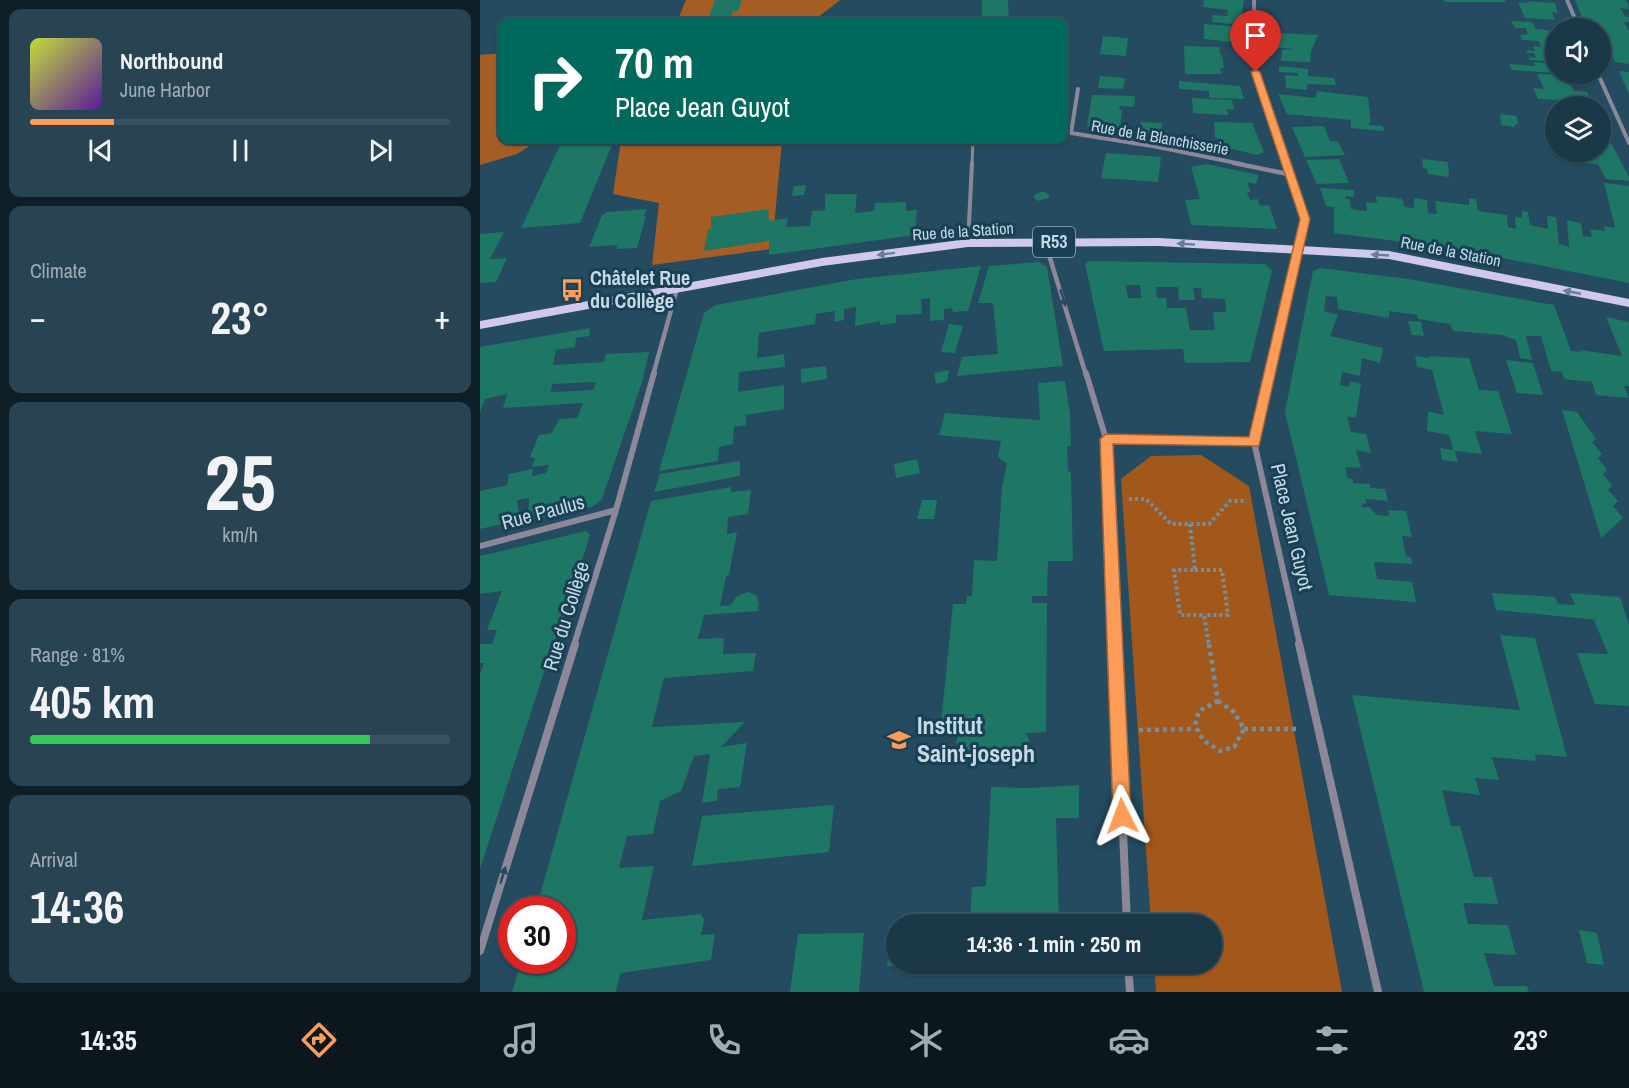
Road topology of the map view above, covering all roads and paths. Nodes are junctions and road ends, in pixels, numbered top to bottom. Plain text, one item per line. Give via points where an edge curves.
1 (1254, 0) edge
2 (1567, 0) edge
3 (1575, 18) edge
4 (1602, 84) edge
5 (1078, 89) dead end
6 (1629, 143) edge
7 (973, 144) edge
8 (1288, 174) junction
9 (1045, 242) junction
10 (968, 243) junction
11 (1298, 251) junction
12 (677, 289) junction
13 (1629, 303) edge
14 (480, 325) edge
15 (1106, 439) junction
16 (1254, 442) junction
17 (1110, 499) junction
18 (1268, 500) junction
19 (615, 510) junction
20 (1190, 524) junction
21 (480, 546) edge
22 (1195, 570) junction
23 (1204, 615) junction
24 (1218, 701) junction
25 (1195, 729) junction
26 (1244, 729) junction
27 (1320, 729) junction
28 (1118, 730) junction
29 (1127, 914) edge
30 (480, 951) edge
31 (1129, 974) edge
32 (1130, 992) edge
33 (1378, 992) edge

1 - 8 street via 1256,72
2 - 3 street
4 - 6 street
5 - 8 street, Rue de la Blanchisserie via 1071,133
7 - 10 lane
8 - 11 street via 1305,219
9 - 10 main road, Rue de la Station / R53
11 -> 9 main road, Rue de la Station / R53 via 1159,242
9 -> 15 street
10 -> 12 main road, Rue de la Station / R53 via 822,262
13 -> 11 main road, Rue de la Station / R53 via 1389,255
11 - 16 street
12 - 14 main road, Rue de la Station / R53
12 - 19 street, Rue du Collège
15 - 16 street, Place Jean Guyot
15 - 17 street
16 - 18 street, Place Jean Guyot
17 - 20 path via 1146,499 1171,524
17 - 28 street
18 - 20 path via 1230,501 1209,524
18 - 27 street, Place Jean Guyot
19 - 21 street, Rue Paulus
30 -> 19 street, Rue du Collège
20 - 22 path
22 - 23 path via 1174,570 1180,615
22 - 23 path via 1222,570 1228,615
23 - 24 path
24 - 25 path via 1207,704 1197,715
24 - 26 path via 1231,708
25 - 26 path via 1205,745 1220,752 1234,747
25 - 28 path
26 - 27 path
27 - 33 street, Place Jean Guyot
28 - 29 street
31 - 32 street

